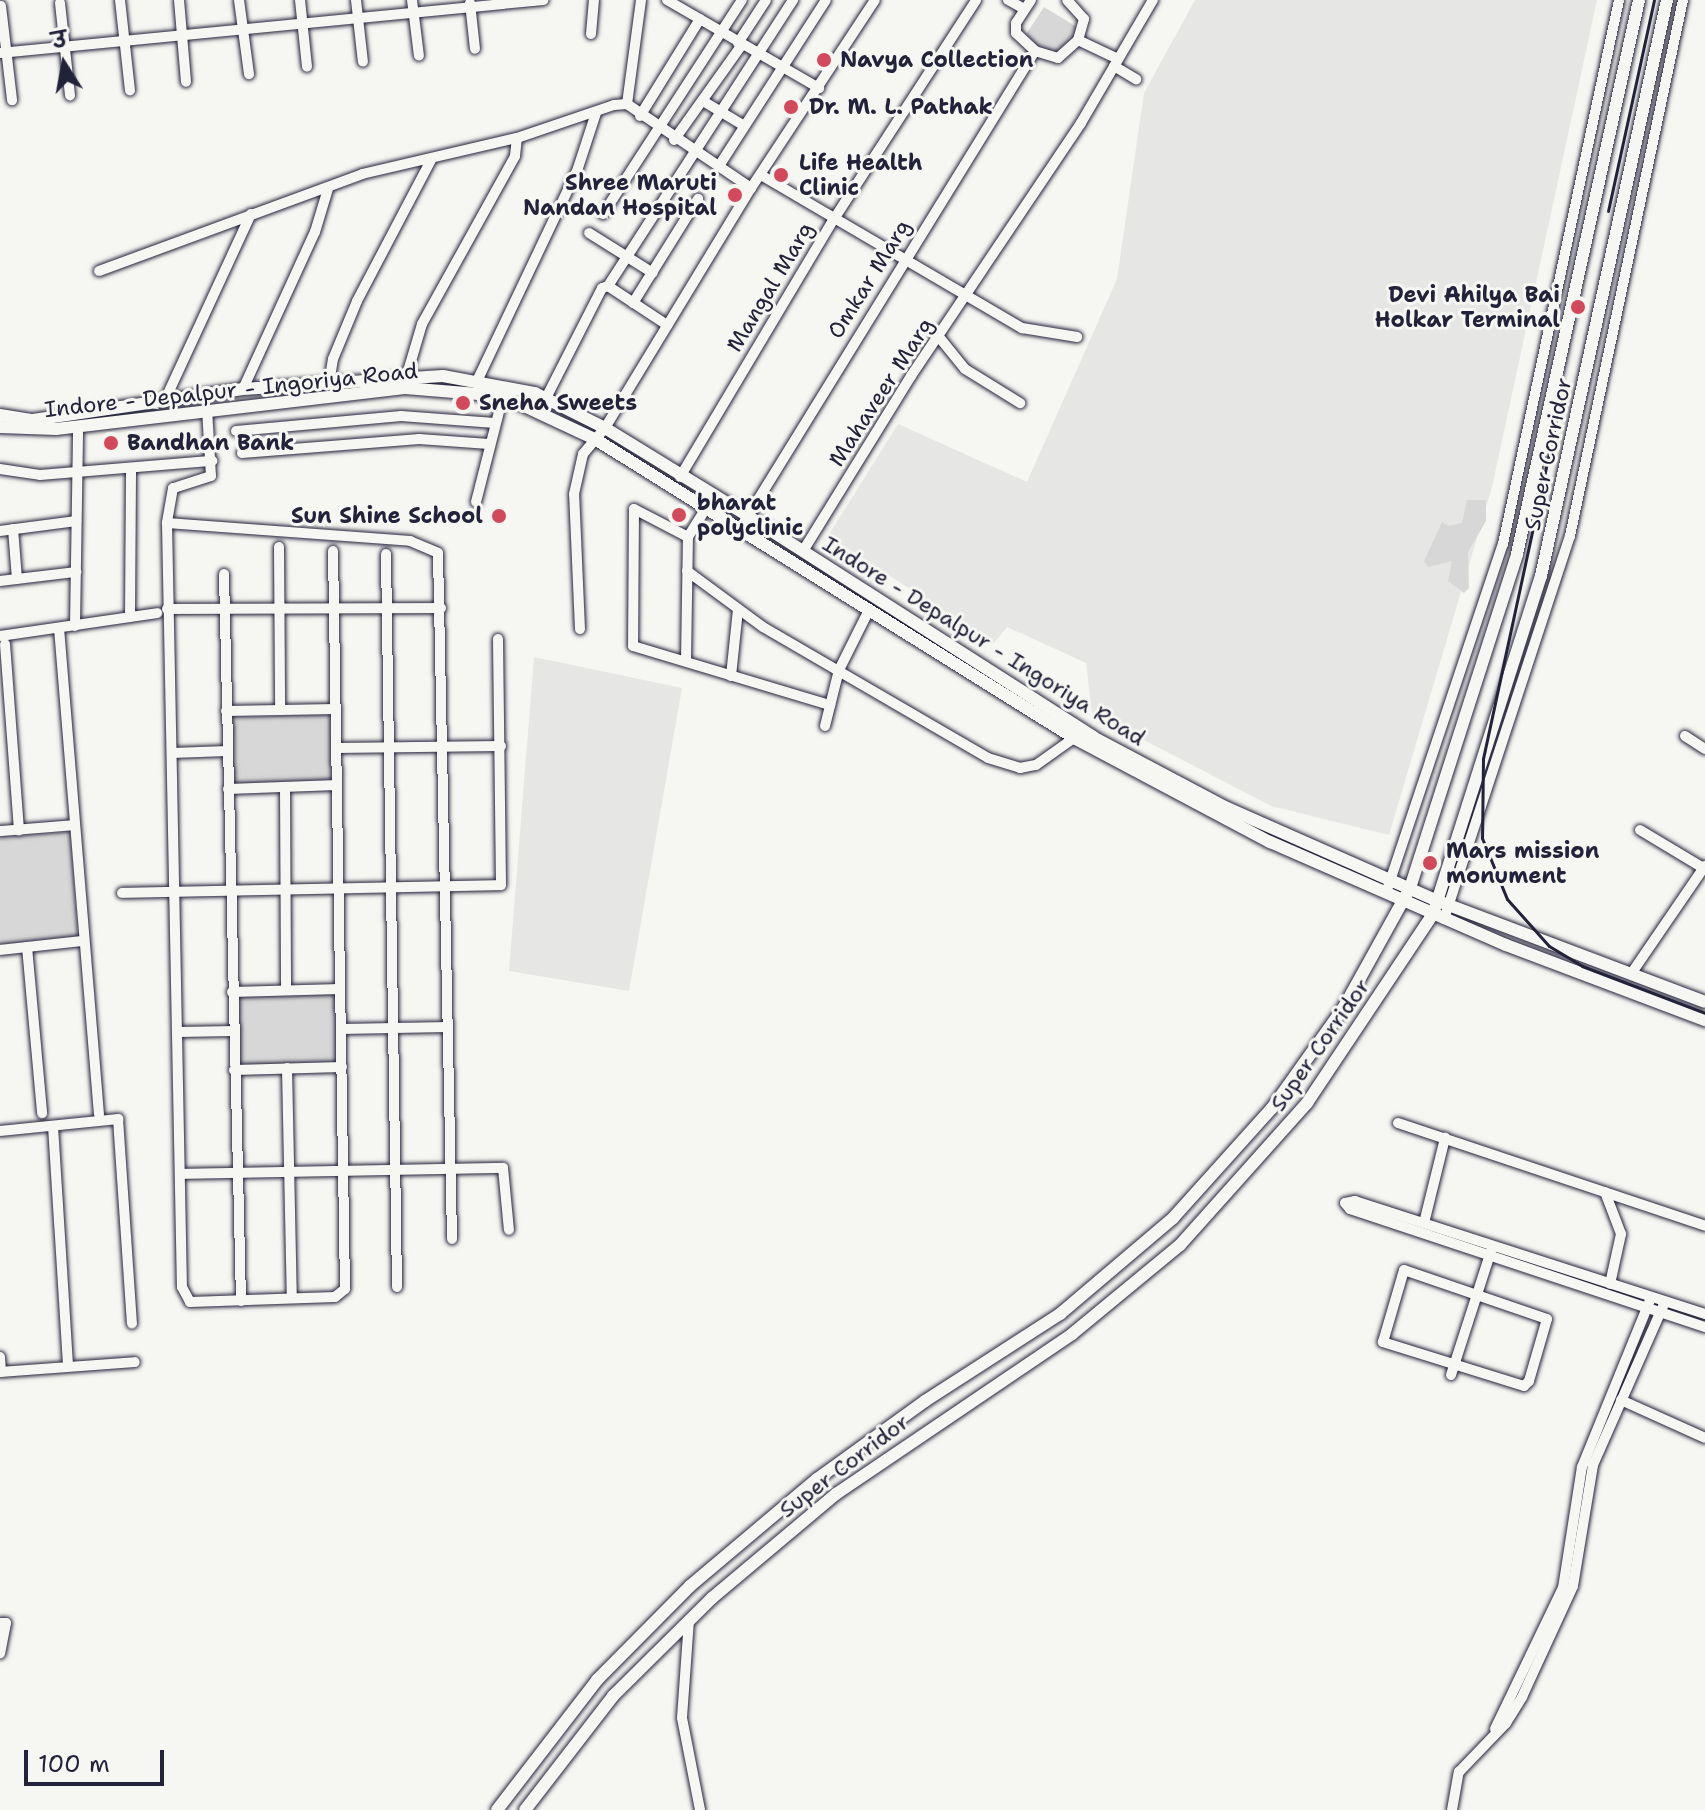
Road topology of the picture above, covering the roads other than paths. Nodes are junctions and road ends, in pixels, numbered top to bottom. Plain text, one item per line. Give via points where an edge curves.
1 (120, 0) edge
2 (179, 0) edge
3 (239, 0) edge
4 (300, 0) edge
5 (356, 0) edge
6 (412, 0) edge
7 (541, 0) edge
8 (594, 0) edge
9 (641, 0) edge
10 (667, 0) edge
11 (742, 0) edge
12 (766, 0) edge
13 (793, 0) edge
14 (826, 0) edge
15 (875, 0) edge
16 (976, 0) edge
17 (1008, 0) edge
18 (1067, 0) edge
19 (1153, 0) edge
20 (1619, 0) edge
21 (1639, 0) edge
22 (1667, 0) edge
23 (1683, 0) edge
24 (524, 1) edge
25 (60, 3) dead end
26 (470, 3) edge
27 (1027, 4) edge
28 (1, 6) edge
29 (414, 12) junction
30 (358, 18) junction
31 (700, 19) junction
32 (302, 23) junction
33 (243, 29) junction
34 (721, 32) junction
35 (591, 34) dead end
36 (182, 35) junction
37 (1078, 40) junction
38 (125, 41) junction
39 (740, 45) junction
40 (65, 47) junction
41 (475, 49) dead end
42 (1035, 51) junction
43 (3, 53) edge
44 (758, 53) junction
45 (419, 56) dead end
46 (363, 62) dead end
47 (1116, 62) junction
48 (307, 67) dead end
49 (782, 68) junction
50 (249, 74) dead end
51 (1136, 79) dead end
52 (186, 82) dead end
53 (819, 88) junction
54 (130, 90) dead end
55 (70, 95) dead end
56 (12, 100) dead end
57 (703, 101) junction
58 (627, 104) junction
59 (721, 112) junction
60 (596, 113) junction
61 (640, 116) junction
62 (743, 125) junction
63 (658, 129) junction
64 (517, 138) junction
65 (674, 140) junction
66 (695, 152) junction
67 (431, 160) junction
68 (719, 166) junction
69 (761, 175) junction
70 (751, 188) junction
71 (328, 189) junction
72 (698, 199) dead end
73 (251, 214) junction
74 (603, 214) dead end
75 (834, 219) junction
76 (589, 233) dead end
77 (628, 259) junction
78 (903, 261) junction
79 (99, 271) dead end
80 (653, 273) junction
81 (608, 286) junction
82 (968, 296) junction
83 (633, 303) junction
84 (667, 325) junction
85 (939, 337) junction
86 (1077, 337) dead end
87 (406, 378) junction
88 (478, 379) junction
89 (329, 384) junction
90 (243, 389) junction
91 (503, 396) junction
92 (546, 398) junction
93 (165, 400) junction
94 (1020, 403) dead end
95 (207, 409) junction
96 (0, 415) edge
97 (495, 423) junction
98 (78, 426) junction
99 (0, 427) edge
100 (605, 428) junction
101 (236, 431) dead end
102 (595, 439) junction
103 (489, 444) junction
104 (242, 453) dead end
105 (212, 461) junction
106 (79, 468) junction
107 (0, 469) edge
108 (131, 469) junction
109 (680, 477) junction
110 (476, 502) dead end
111 (706, 508) junction
112 (748, 516) junction
113 (76, 521) junction
114 (167, 523) junction
115 (13, 529) junction
116 (740, 529) junction
117 (0, 531) edge
118 (688, 537) junction
119 (279, 547) dead end
120 (333, 551) dead end
121 (803, 551) junction
122 (386, 554) dead end
123 (687, 571) junction
124 (76, 572) junction
125 (224, 574) dead end
126 (17, 579) junction
127 (0, 581) edge
128 (441, 608) junction
129 (224, 609) junction
130 (279, 609) junction
131 (331, 609) junction
132 (387, 609) junction
133 (738, 609) junction
134 (869, 610) junction
135 (162, 611) junction
136 (130, 617) junction
137 (75, 626) junction
138 (59, 628) junction
139 (580, 629) dead end
140 (498, 639) dead end
141 (2, 640) edge
142 (686, 661) junction
143 (839, 670) junction
144 (731, 676) junction
145 (830, 705) junction
146 (335, 709) junction
147 (280, 710) junction
148 (226, 711) junction
149 (825, 726) dead end
150 (1685, 736) dead end
151 (1074, 738) junction
152 (501, 746) junction
153 (443, 747) junction
154 (336, 748) junction
155 (387, 748) junction
156 (1705, 749) edge
157 (227, 751) junction
158 (172, 753) junction
159 (337, 785) junction
160 (285, 787) junction
161 (228, 789) junction
162 (74, 825) junction
163 (19, 830) junction
164 (1640, 830) dead end
165 (0, 831) edge
166 (1704, 868) edge
167 (1391, 880) junction
168 (445, 887) junction
169 (389, 888) junction
170 (1410, 888) junction
171 (339, 889) junction
172 (285, 890) junction
173 (230, 891) junction
174 (175, 892) junction
175 (122, 893) dead end
176 (1386, 894) junction
177 (1403, 901) junction
178 (1443, 903) junction
179 (1439, 916) junction
180 (1537, 939) junction
181 (82, 941) junction
182 (27, 947) junction
183 (0, 950) edge
184 (1542, 959) junction
185 (1631, 974) junction
186 (340, 989) junction
187 (286, 990) junction
188 (232, 992) junction
189 (1705, 1002) edge
190 (1705, 1020) edge
191 (448, 1027) junction
192 (341, 1029) junction
193 (392, 1029) junction
194 (233, 1031) junction
195 (179, 1032) junction
196 (342, 1067) junction
197 (287, 1068) junction
198 (234, 1070) junction
199 (42, 1113) dead end
200 (99, 1114) dead end
201 (1398, 1123) dead end
202 (53, 1126) junction
203 (0, 1131) edge
204 (1445, 1138) junction
205 (451, 1169) junction
206 (396, 1170) junction
207 (345, 1171) junction
208 (290, 1172) junction
209 (236, 1173) junction
210 (181, 1174) junction
211 (1605, 1192) junction
212 (1424, 1223) junction
213 (1705, 1226) edge
214 (509, 1230) dead end
215 (452, 1239) dead end
216 (1492, 1250) junction
217 (1610, 1284) junction
218 (397, 1287) dead end
219 (1477, 1293) junction
220 (1652, 1295) junction
221 (292, 1298) junction
222 (1666, 1299) junction
223 (241, 1301) junction
224 (1648, 1307) junction
225 (1662, 1310) junction
226 (1705, 1314) edge
227 (132, 1324) dead end
228 (1705, 1327) edge
229 (0, 1357) edge
230 (135, 1362) dead end
231 (68, 1366) junction
232 (1453, 1369) junction
233 (1, 1372) edge
234 (1621, 1400) junction
235 (1705, 1438) edge
236 (689, 1620) junction
237 (0, 1623) edge
238 (0, 1653) edge
239 (1494, 1731) junction
240 (497, 1810) edge
241 (525, 1810) edge
242 (700, 1810) edge
243 (1452, 1810) edge

1 - 38 street
2 - 36 street
3 - 33 street
4 - 32 street
5 - 30 street
6 - 29 street
7 - 24 street
8 - 35 street
9 - 58 street
10 - 31 street
11 - 34 street
12 - 39 street
13 - 44 street
14 - 49 street
15 - 53 street
16 - 75 street, Mangal Marg
17 - 27 street
18 - 37 street via 1084,19
19 - 47 street, Mahaveer Marg
20 - 167 street via 1503,544
21 - 170 main road, Super Corridor via 1517,554
22 - 178 main road, Super Corridor via 1541,576
23 - 178 street via 1570,536
24 - 26 street
25 - 40 street
26 - 29 street
26 - 41 street
27 - 42 street via 1016,33
28 - 43 street
29 - 30 street
29 - 45 street
30 - 32 street
30 - 46 street
31 - 34 street
31 - 61 street
32 - 33 street
32 - 48 street
33 - 36 street
33 - 50 street
34 - 39 street
34 - 63 street
36 - 38 street
36 - 52 street
37 - 42 street via 1058,58
37 - 47 street
38 - 40 street
38 - 54 street
39 - 44 street
39 - 57 street
40 - 43 street
40 - 55 street
42 - 78 street, Omkar Marg
43 - 56 street
44 - 49 street
44 - 59 street
47 - 51 street
47 - 82 street, Mahaveer Marg
49 - 53 street
49 - 62 street
53 - 69 street
57 - 59 street
57 - 65 street
58 - 60 street
58 - 61 street
59 - 62 street
59 - 66 street
60 - 64 street
60 - 88 street via 578,168
61 - 63 street
62 - 68 street
63 - 65 street
63 - 74 street
64 - 67 street
64 - 87 street via 515,156 422,324
65 - 66 street
66 - 68 street
66 - 77 street
67 - 71 street via 362,174
67 - 89 street via 357,301 333,359
68 - 70 street
69 - 70 street
69 - 75 street
70 - 84 street
71 - 73 street
71 - 90 street via 315,232
72 - 80 street
73 - 79 street
73 - 93 street
75 - 78 street
75 - 109 street, Mangal Marg
76 - 77 street
77 - 80 street
77 - 81 street
78 - 82 street
78 - 112 street, Omkar Marg
80 - 83 street
81 - 83 street
81 - 92 street via 595,300
82 - 85 street, Mahaveer Marg
82 - 86 street via 1022,328
83 - 84 street
84 - 100 street
85 - 94 street via 965,369
85 - 121 street, Mahaveer Marg
87 - 88 main road, Indore - Depalpur - Ingoriya Road
87 - 89 main road, Indore - Depalpur - Ingoriya Road
88 - 92 main road, Indore - Depalpur - Ingoriya Road
89 - 90 main road, Indore - Depalpur - Ingoriya Road
90 - 93 main road, Indore - Depalpur - Ingoriya Road
91 - 95 main road, Indore - Depalpur - Ingoriya Road via 405,388
91 - 97 street
91 - 102 main road, Indore - Depalpur - Ingoriya Road
92 - 100 main road, Indore - Depalpur - Ingoriya Road
93 - 96 main road, Indore - Depalpur - Ingoriya Road via 33,420
95 - 98 main road, Indore - Depalpur - Ingoriya Road
95 - 105 street
97 - 101 street via 401,416
97 - 103 street
98 - 99 main road, Indore - Depalpur - Ingoriya Road via 31,431
98 - 106 street
100 - 102 street
100 - 109 main road, Indore - Depalpur - Ingoriya Road
102 - 111 main road, Indore - Depalpur - Ingoriya Road
102 - 139 street via 583,454 574,494
103 - 104 street via 419,439
103 - 110 street
105 - 108 street
105 - 114 street via 208,480 169,493
106 - 107 street via 40,475
106 - 108 street
106 - 113 street
108 - 136 street
109 - 112 main road, Indore - Depalpur - Ingoriya Road
111 - 116 main road, Indore - Depalpur - Ingoriya Road
111 - 118 street
112 - 116 street, Omkar Marg
112 - 121 main road, Indore - Depalpur - Ingoriya Road
113 - 115 street
113 - 124 street
114 - 128 street via 424,543 438,553
114 - 135 street
115 - 117 street
115 - 126 street
116 - 134 main road, Indore - Depalpur - Ingoriya Road
118 - 123 street
118 - 142 street via 634,509 633,646
119 - 130 street
120 - 131 street
121 - 167 main road, Indore - Depalpur - Ingoriya Road via 1093,737 1277,833
122 - 132 street
123 - 133 street
123 - 142 street
124 - 126 street
124 - 137 street
125 - 129 street
126 - 127 street
128 - 132 street
128 - 153 street
129 - 130 street
129 - 135 street
129 - 148 street
130 - 131 street
130 - 147 street
131 - 132 street
131 - 146 street
132 - 155 street
133 - 143 street
133 - 144 street
134 - 143 street
134 - 151 main road, Indore - Depalpur - Ingoriya Road
135 - 136 street
135 - 158 street
136 - 137 street
137 - 138 street
138 - 141 street
138 - 162 street
140 - 152 street
141 - 163 street
142 - 144 street
143 - 145 street
143 - 151 street via 988,758 1020,768 1036,765
144 - 145 street
145 - 149 street
146 - 147 street
146 - 154 street
147 - 148 street
148 - 157 street
150 - 156 street
151 - 176 main road, Indore - Depalpur - Ingoriya Road via 1270,842
152 - 153 street
152 - 168 street via 504,879 496,887
153 - 155 street
153 - 168 street
154 - 155 street
154 - 159 street
155 - 169 street
157 - 158 street
157 - 161 street
158 - 174 street
159 - 160 street
159 - 171 street
160 - 161 street
160 - 172 street
161 - 173 street
162 - 163 street
162 - 181 street
163 - 165 street
164 - 166 street
166 - 185 street
167 - 170 main road, Indore - Depalpur - Ingoriya Road
167 - 176 street
168 - 169 street
168 - 191 street
169 - 171 street
169 - 193 street
170 - 177 main road, Super Corridor
170 - 178 main road, Indore - Depalpur - Ingoriya Road
171 - 172 street
171 - 186 street
172 - 173 street
172 - 187 street
173 - 174 street
173 - 188 street
174 - 175 street
174 - 195 street
176 - 177 main road, Indore - Depalpur - Ingoriya Road
177 - 179 main road, Indore - Depalpur - Ingoriya Road
177 - 240 main road, Super Corridor via 1307,1062 1229,1159 1173,1218 1060,1314 817,1479 690,1586 597,1680
178 - 179 main road, Super Corridor
178 - 180 main road, Indore - Depalpur - Ingoriya Road
179 - 184 main road, Indore - Depalpur - Ingoriya Road
179 - 236 main road, Super Corridor via 1307,1103 1180,1245 1072,1334 836,1494
180 - 184 main road
180 - 185 main road, Indore - Depalpur - Ingoriya Road
181 - 182 street
181 - 200 street
182 - 183 street
182 - 199 street
184 - 190 main road, Indore - Depalpur - Ingoriya Road
185 - 189 main road, Indore - Depalpur - Ingoriya Road
186 - 187 street
186 - 192 street
187 - 188 street
188 - 194 street
191 - 193 street
191 - 205 street
192 - 193 street
192 - 196 street
193 - 206 street
194 - 195 street
194 - 198 street
195 - 210 street
196 - 197 street
196 - 207 street
197 - 198 street
197 - 208 street
198 - 209 street
201 - 204 street
202 - 203 street
202 - 227 street via 118,1119
202 - 231 street
204 - 211 street
204 - 212 street
205 - 206 street
205 - 214 street via 503,1168
205 - 215 street
206 - 207 street
206 - 218 street
207 - 208 street
207 - 221 street via 345,1289 335,1297
208 - 209 street
208 - 221 street
209 - 210 street
209 - 223 street
210 - 223 street via 185,1300
211 - 213 street
211 - 217 street via 1621,1234
212 - 216 street
212 - 216 street via 1345,1203 1350,1209
216 - 217 street
216 - 219 street
216 - 224 street
217 - 220 street
219 - 232 street
219 - 232 street via 1547,1319 1529,1381 1524,1386
219 - 232 street via 1404,1270 1398,1276 1383,1342
220 - 222 street
220 - 224 street
221 - 223 street
222 - 225 street
222 - 226 street
224 - 225 street
224 - 239 street via 1582,1467 1563,1588
225 - 228 street
225 - 234 street
229 - 233 street
230 - 231 street
231 - 233 street
234 - 235 street
234 - 239 street via 1589,1480 1573,1586 1522,1697 1506,1723
236 - 241 main road, Super Corridor via 613,1696
236 - 242 street via 682,1718
237 - 238 street via 6,1623
239 - 243 street via 1459,1772

